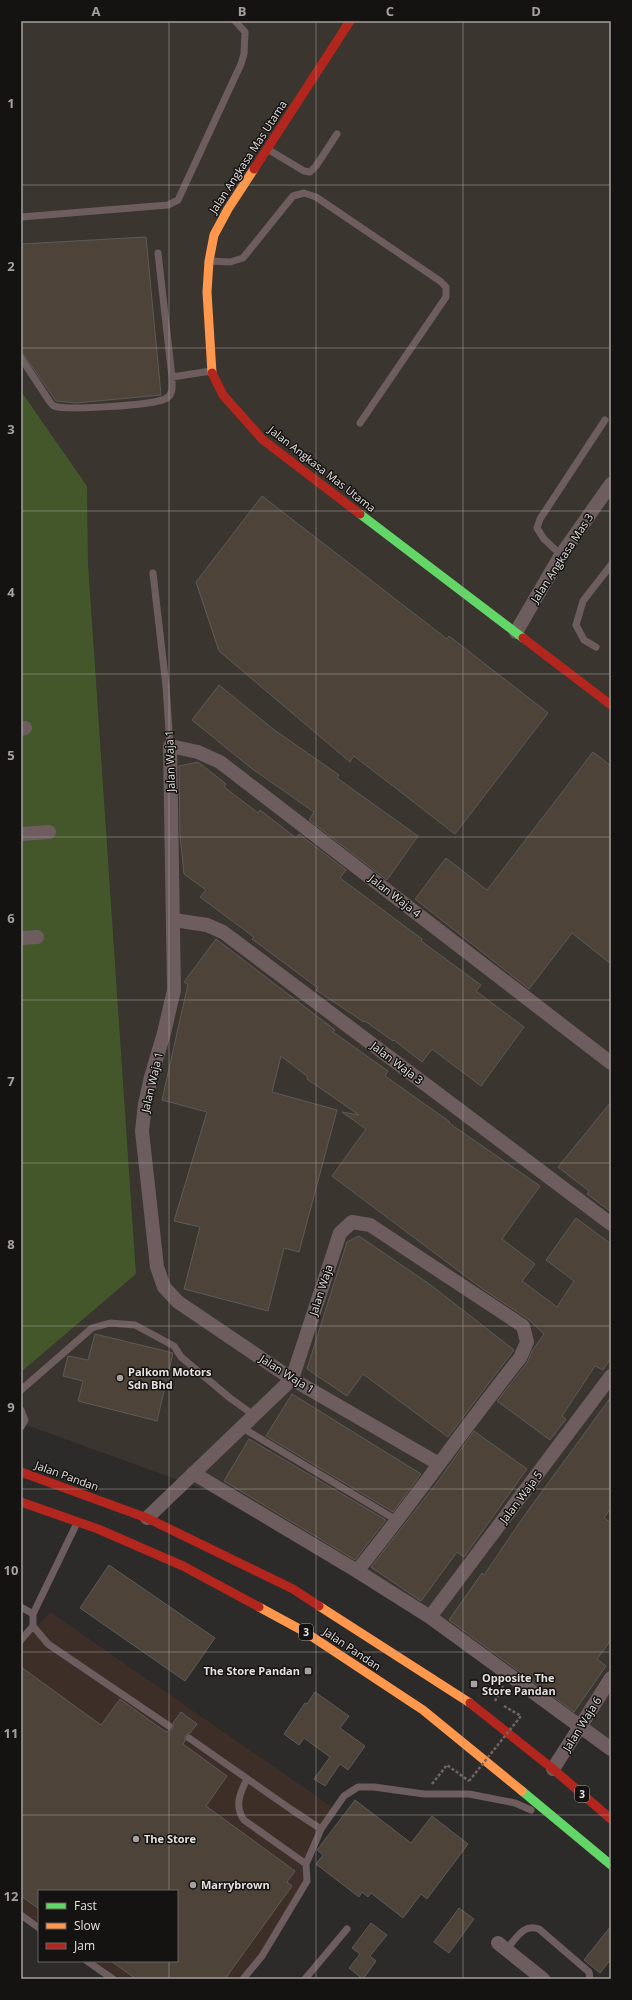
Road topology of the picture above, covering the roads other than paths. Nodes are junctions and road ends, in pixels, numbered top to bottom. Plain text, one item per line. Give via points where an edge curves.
1 (235, 21) edge
2 (350, 21) edge
3 (337, 134) dead end
4 (267, 149) junction
5 (21, 217) edge
6 (158, 253) dead end
7 (210, 261) junction
8 (21, 358) edge
9 (211, 371) junction
10 (172, 377) junction
11 (606, 420) dead end
12 (360, 423) dead end
13 (610, 486) edge
14 (561, 555) junction
15 (611, 565) edge
16 (153, 573) dead end
17 (516, 632) junction
18 (596, 647) dead end
19 (611, 706) edge
20 (170, 746) junction
21 (49, 832) dead end
22 (21, 834) edge
23 (174, 920) junction
24 (37, 937) dead end
25 (21, 938) edge
26 (611, 1063) edge
27 (611, 1224) edge
28 (611, 1376) edge
29 (292, 1379) junction
30 (21, 1390) edge
31 (21, 1410) edge
32 (255, 1416) junction
33 (21, 1427) edge
34 (241, 1427) junction
35 (439, 1464) junction
36 (21, 1472) edge
37 (193, 1473) junction
38 (21, 1502) edge
39 (147, 1518) junction
40 (398, 1520) junction
41 (77, 1522) junction
42 (357, 1571) junction
43 (21, 1607) edge
44 (33, 1614) junction
45 (430, 1618) junction
46 (34, 1626) junction
47 (21, 1640) edge
48 (611, 1678) edge
49 (169, 1726) dead end
50 (580, 1727) junction
51 (189, 1738) dead end
52 (611, 1749) edge
53 (553, 1769) junction
54 (248, 1779) junction
55 (611, 1819) edge
56 (557, 1821) junction
57 (321, 1829) junction
58 (306, 1864) junction
59 (611, 1865) edge
60 (21, 1915) edge
61 (38, 1927) edge
62 (347, 1929) dead end
63 (502, 1947) joint
64 (88, 1962) edge
65 (113, 1979) edge
66 (243, 1979) edge
67 (305, 1979) edge
68 (542, 1979) edge
69 (590, 1979) edge

1 - 5 lane via 245,32 241,64 178,200 168,205
2 - 4 main road, Jalan Angkasa Mas Utama
3 - 4 lane via 310,172
4 - 7 main road, Jalan Angkasa Mas Utama via 214,235
6 - 10 lane
7 - 9 main road, Jalan Angkasa Mas Utama via 207,292
7 - 12 lane via 230,262 243,258 293,196 304,193 322,201 446,287 446,297
8 - 10 lane via 55,406 71,408 141,404 165,399 173,388
9 - 10 lane
9 - 17 main road, Jalan Angkasa Mas Utama via 223,395 263,440
11 - 14 lane via 540,519 537,528 544,539
13 - 14 street, Jalan Angkasa Mas 3
14 - 17 street, Jalan Angkasa Mas 3
15 - 18 lane via 582,601 576,625 584,640
16 - 20 lane, Jalan Waja 1
17 - 19 main road, Jalan Angkasa Mas Utama
20 - 23 street, Jalan Waja 1
20 - 26 street, Jalan Waja 4 via 198,752 220,762
21 - 22 street
23 - 27 street, Jalan Waja 3 via 207,925 223,932
23 - 29 street, Jalan Waja 1 via 174,990 151,1077 142,1131 157,1267 164,1287 178,1302
24 - 25 street
28 - 45 street, Jalan Waja 5
29 - 32 street, Jalan Waja
29 - 35 street, Jalan Waja 1
29 - 35 street, Jalan Waja via 340,1233 352,1222 370,1225 523,1326 527,1342 520,1358
30 - 32 lane via 92,1328 110,1323 135,1325 174,1346 181,1357
31 - 33 lane via 24,1420
32 - 34 street, Jalan Waja
34 - 37 street, Jalan Waja
34 - 40 lane
35 - 40 street
36 - 39 main road, Jalan Pandan / 3
37 - 39 street, Jalan Waja
37 - 42 street
38 - 41 main road, Jalan Pandan / 3
39 - 53 main road, Jalan Pandan / 3 via 293,1589 461,1696
40 - 42 street
41 - 44 lane
41 - 56 main road, Jalan Pandan / 3 via 98,1528 183,1566 305,1632 423,1710
42 - 45 street
43 - 44 lane
44 - 46 lane
45 - 50 street
46 - 47 lane
46 - 49 lane via 48,1644
48 - 50 street, Jalan Waja 6
50 - 52 street
50 - 53 street, Jalan Waja 6
51 - 54 lane
53 - 55 main road, Jalan Pandan / 3
54 - 57 lane
54 - 58 lane via 241,1791 239,1813 244,1820
56 - 57 lane via 515,1803 469,1794 424,1794 358,1787 344,1796
56 - 59 main road, Jalan Pandan / 3
57 - 58 lane
58 - 66 lane via 307,1881 262,1956
60 - 61 lane
62 - 67 lane
63 - 68 street
63 - 69 lane via 532,1926 539,1929 589,1972
64 - 65 lane

